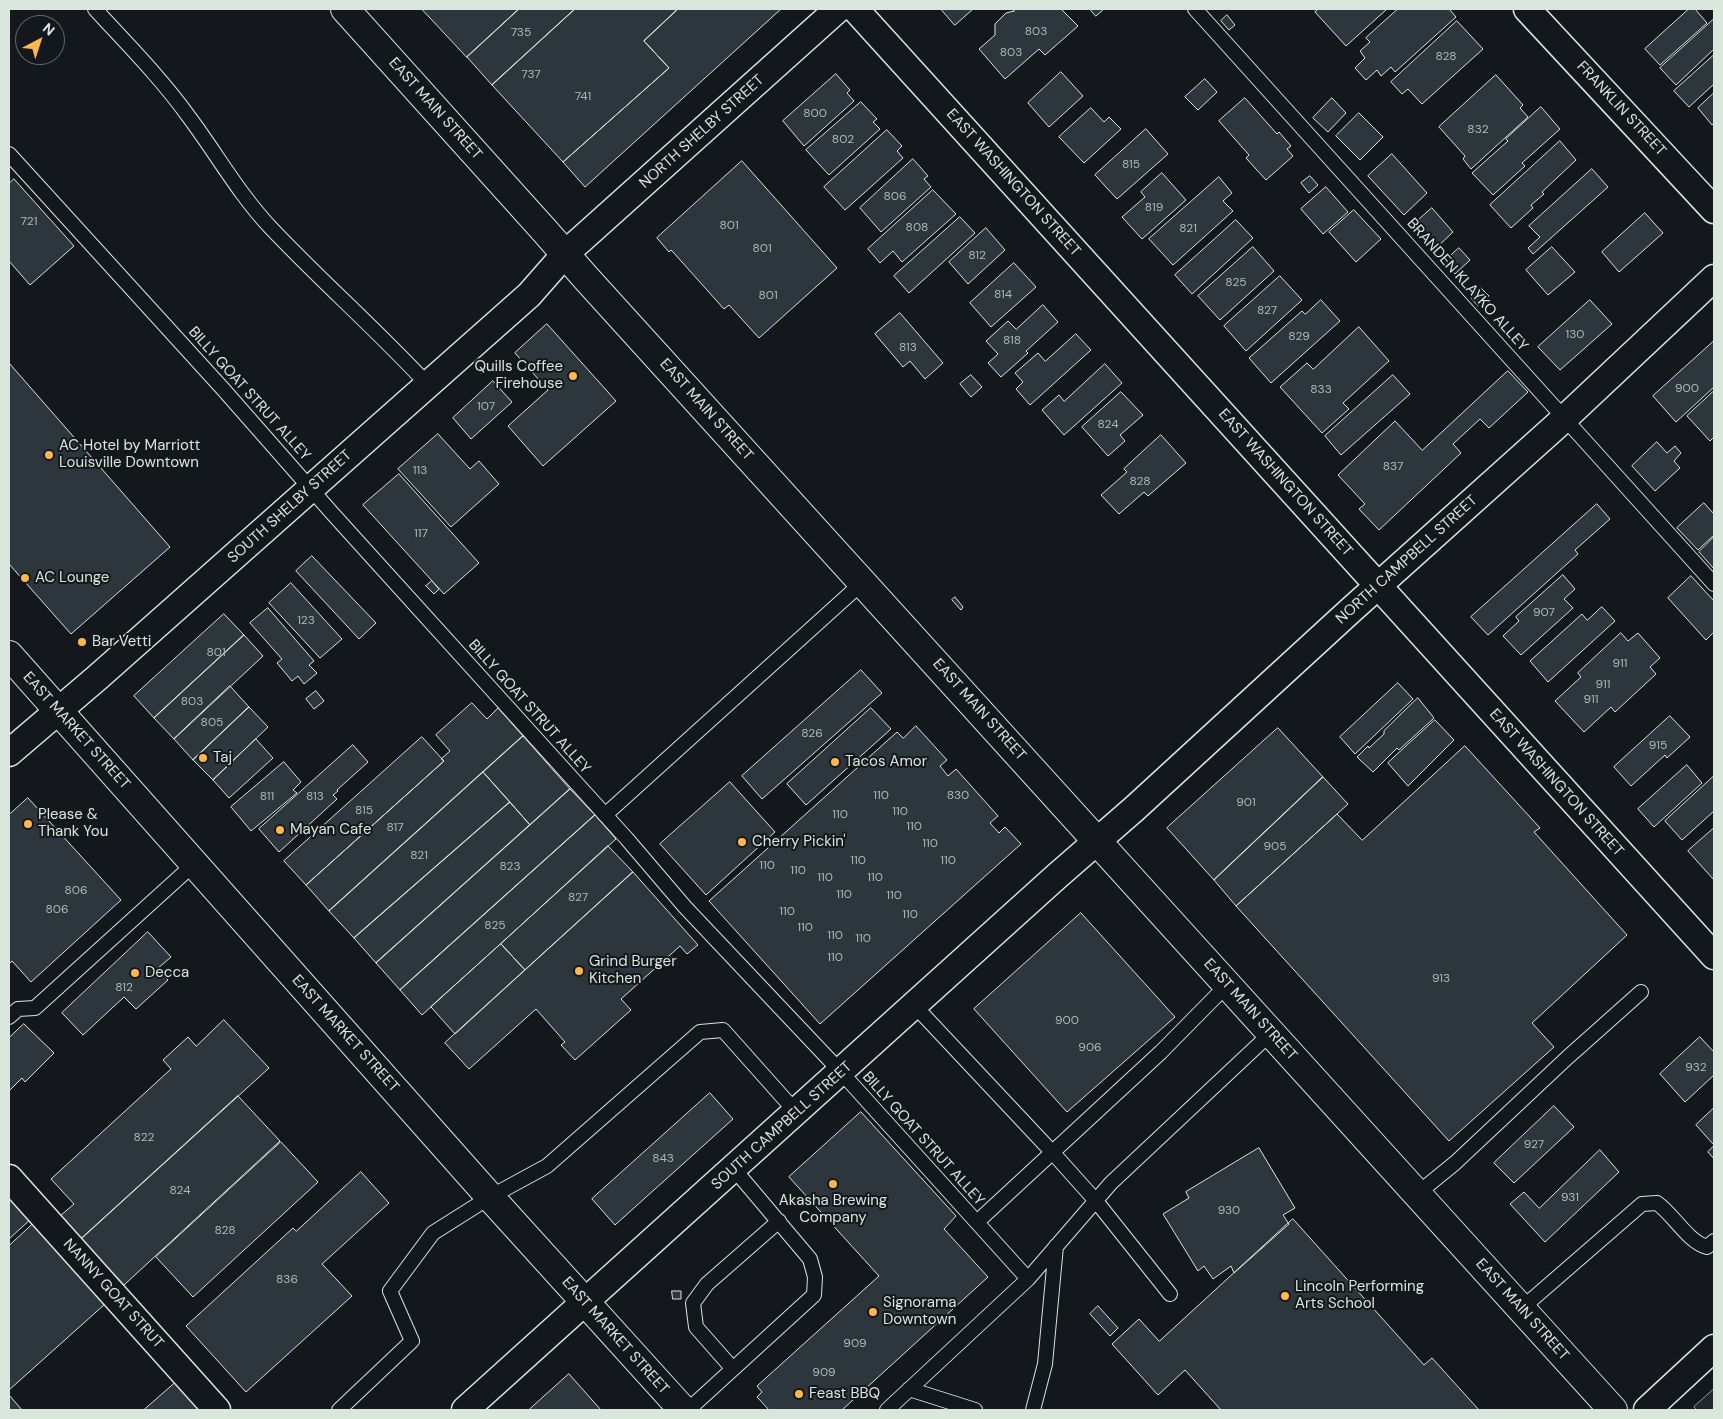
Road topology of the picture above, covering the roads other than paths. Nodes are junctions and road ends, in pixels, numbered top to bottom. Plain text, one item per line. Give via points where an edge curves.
1 (94, 9) edge
2 (345, 9) edge
3 (838, 9) edge
4 (855, 9) edge
5 (1195, 9) edge
6 (1527, 9) edge
7 (10, 158) edge
8 (1714, 210) edge
9 (565, 254) junction
10 (1714, 278) edge
11 (428, 385) junction
12 (1565, 418) junction
13 (311, 488) junction
14 (863, 582) junction
15 (1714, 584) edge
16 (1379, 586) junction
17 (9, 655) edge
18 (58, 710) junction
19 (9, 753) edge
20 (605, 815) junction
21 (1098, 841) junction
22 (194, 864) junction
23 (1714, 956) edge
24 (1227, 985) junction
25 (1641, 992) dead end
26 (914, 1005) junction
27 (9, 1017) edge
28 (1271, 1033) junction
29 (841, 1072) junction
30 (796, 1112) junction
31 (1053, 1153) junction
32 (734, 1169) junction
33 (9, 1178) edge
34 (1417, 1194) junction
35 (490, 1197) junction
36 (1096, 1201) junction
37 (779, 1221) junction
38 (977, 1222) junction
39 (1714, 1241) edge
40 (1056, 1246) junction
41 (1028, 1279) junction
42 (1170, 1294) dead end
43 (584, 1302) junction
44 (1521, 1309) junction
45 (1714, 1348) edge
46 (733, 1369) junction
47 (910, 1389) junction
48 (678, 1408) edge
49 (217, 1410) edge
50 (339, 1410) edge
51 (465, 1410) edge
52 (886, 1410) edge
53 (975, 1410) edge
54 (1033, 1410) edge
55 (1613, 1410) edge
56 (1647, 1410) edge

1 - 11 lane via 189,116 269,226
2 - 9 main road, EAST MAIN STREET
3 - 9 street, NORTH SHELBY STREET
4 - 16 street, EAST WASHINGTON STREET
5 - 12 lane, BRANDEN KLAYKO ALLEY
6 - 8 street, FRANKLIN STREET
7 - 13 lane, BILLY GOAT STRUT ALLEY
9 - 11 street, SOUTH SHELBY STREET via 528,295
9 - 14 main road, EAST MAIN STREET
10 - 12 street, NORTH CAMPBELL STREET
11 - 13 street, SOUTH SHELBY STREET
12 - 15 lane, BRANDEN KLAYKO ALLEY
12 - 16 street, NORTH CAMPBELL STREET
13 - 18 street, SOUTH SHELBY STREET
13 - 20 lane, BILLY GOAT STRUT ALLEY
14 - 20 lane
14 - 21 main road, EAST MAIN STREET
16 - 21 street, NORTH CAMPBELL STREET
16 - 23 street, EAST WASHINGTON STREET
17 - 18 main road, EAST MARKET STREET
18 - 19 street, SOUTH SHELBY STREET
18 - 22 main road, EAST MARKET STREET
20 - 29 lane, BILLY GOAT STRUT ALLEY via 685,907
21 - 24 main road, EAST MAIN STREET
21 - 26 street, SOUTH CAMPBELL STREET
22 - 27 lane via 35,1008 18,1009
22 - 35 main road, EAST MARKET STREET
24 - 28 main road, EAST MAIN STREET
24 - 31 lane
25 - 34 lane
26 - 29 street, SOUTH CAMPBELL STREET
26 - 31 lane
28 - 34 main road, EAST MAIN STREET
28 - 36 lane via 1111,1183
29 - 30 street, SOUTH CAMPBELL STREET
29 - 38 lane, BILLY GOAT STRUT ALLEY
30 - 32 street, SOUTH CAMPBELL STREET
30 - 35 lane via 723,1030 700,1032 547,1166
31 - 36 lane
31 - 38 lane
32 - 37 lane
32 - 43 street, SOUTH CAMPBELL STREET
33 - 49 street, NANNY GOAT STRUT
34 - 44 main road, EAST MAIN STREET
35 - 43 main road, EAST MARKET STREET
35 - 50 lane via 433,1233 390,1291 412,1341
36 - 40 lane
36 - 42 lane
37 - 46 lane via 810,1259 815,1277 814,1295
37 - 46 lane via 707,1284 693,1303 696,1327
38 - 41 lane, BILLY GOAT STRUT ALLEY
39 - 44 lane via 1707,1247 1698,1244 1662,1206 1642,1204
40 - 41 lane
40 - 54 lane via 1045,1364
41 - 47 lane
43 - 48 main road, EAST MARKET STREET
43 - 51 street, SOUTH CAMPBELL STREET
44 - 55 main road, EAST MAIN STREET
45 - 56 street
46 - 48 lane
47 - 52 lane
47 - 53 lane

